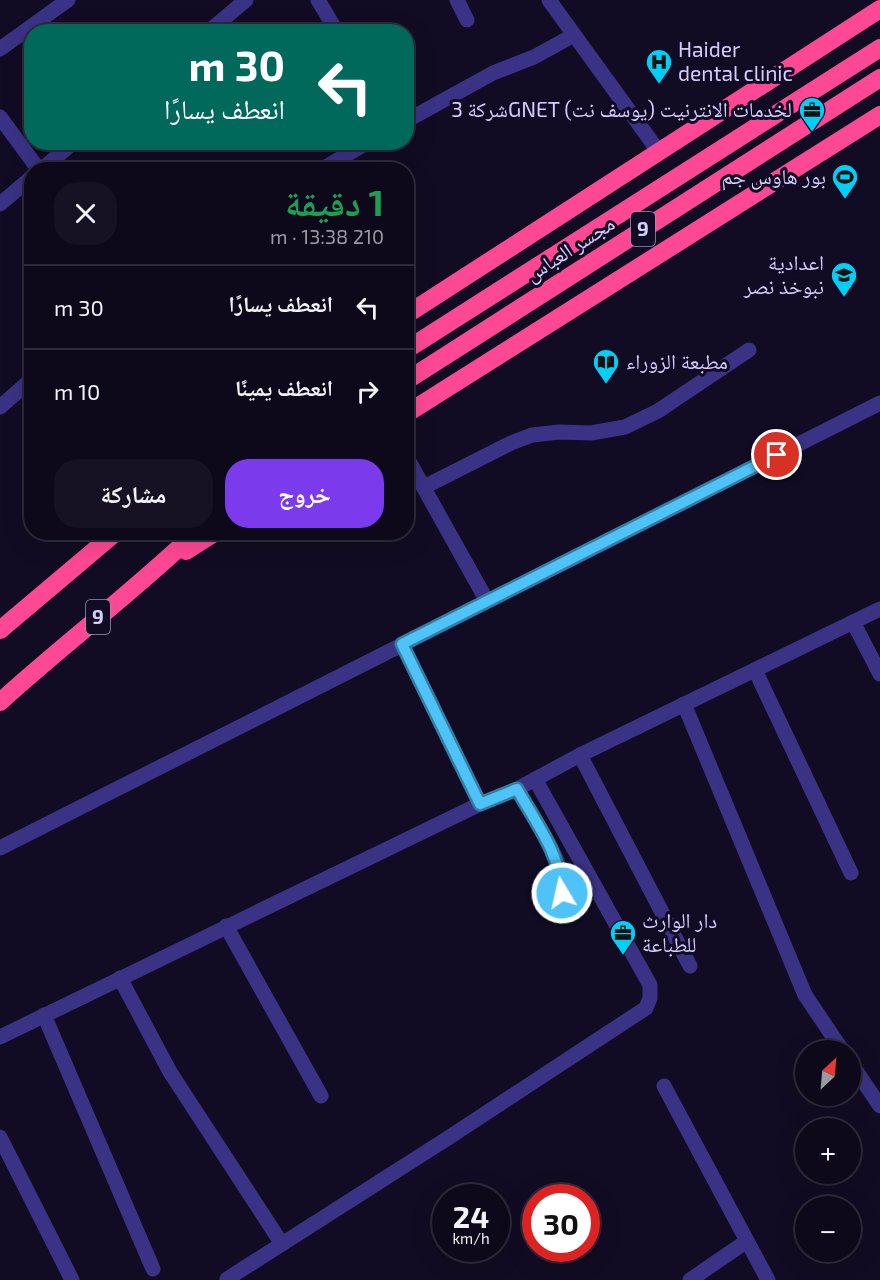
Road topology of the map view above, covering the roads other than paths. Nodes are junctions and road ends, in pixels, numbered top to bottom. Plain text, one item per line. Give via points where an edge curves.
1 (68, 0) edge
2 (246, 0) edge
3 (318, 0) edge
4 (457, 0) edge
5 (549, 0) edge
6 (862, 0) edge
7 (880, 9) edge
8 (467, 20) dead end
9 (35, 24) edge
10 (218, 24) edge
11 (332, 24) edge
12 (851, 27) junction
13 (24, 32) edge
14 (574, 35) junction
15 (880, 48) edge
16 (0, 49) edge
17 (880, 78) edge
18 (880, 115) edge
19 (414, 116) edge
20 (0, 117) edge
21 (24, 149) edge
22 (25, 150) edge
23 (64, 150) edge
24 (355, 150) edge
25 (659, 152) junction
26 (34, 162) edge
27 (50, 162) edge
28 (334, 162) edge
29 (24, 184) edge
30 (0, 204) edge
31 (414, 310) edge
32 (414, 345) edge
33 (749, 350) dead end
34 (414, 376) edge
35 (24, 386) edge
36 (880, 403) edge
37 (0, 407) edge
38 (414, 409) edge
39 (414, 470) edge
40 (424, 487) junction
41 (106, 540) edge
42 (188, 540) edge
43 (203, 540) edge
44 (159, 568) junction
45 (487, 601) junction
46 (880, 609) edge
47 (853, 622) junction
48 (0, 629) edge
49 (402, 644) junction
50 (755, 670) junction
51 (880, 674) edge
52 (0, 702) edge
53 (684, 704) junction
54 (580, 755) junction
55 (535, 779) junction
56 (517, 789) junction
57 (480, 804) junction
58 (0, 848) edge
59 (851, 873) dead end
60 (559, 904) dead end
61 (226, 926) junction
62 (690, 966) dead end
63 (120, 978) junction
64 (45, 1015) junction
65 (0, 1036) edge
66 (835, 1040) edge
67 (861, 1078) edge
68 (664, 1086) dead end
69 (321, 1096) dead end
70 (879, 1103) edge
71 (0, 1137) edge
72 (747, 1241) junction
73 (282, 1244) junction
74 (153, 1269) dead end
75 (227, 1279) edge
76 (72, 1280) edge
77 (690, 1280) edge
78 (768, 1280) edge

1 - 9 street
2 - 10 street
3 - 11 street
4 - 8 street
5 - 14 street
6 - 12 highway via 859,16
7 - 12 highway
12 - 25 highway
13 - 16 street
14 - 19 street via 534,57 493,72
14 - 25 street
15 - 32 highway, مجسر العباس / 9
17 - 34 highway, مجسر العباس / 9
18 - 38 highway
20 - 21 street
22 - 26 street
23 - 27 street
24 - 28 street
25 - 31 highway
29 - 30 street
33 - 40 street via 658,411 625,427 591,434 532,435
35 - 37 street
36 - 45 street
39 - 40 street
40 - 45 street
41 - 48 highway
42 - 44 highway, 9
43 - 44 highway
44 - 52 highway, 9
45 - 49 street
46 - 47 street
47 - 50 street
47 - 51 street
49 - 57 street
49 - 58 street
50 - 53 street
50 - 59 street
53 - 54 street
53 - 66 street via 805,995
54 - 55 street
54 - 62 street
55 - 56 street
55 - 73 street via 650,985 646,1008
56 - 57 street
56 - 60 street via 558,864 562,885
57 - 61 street
61 - 63 street
61 - 69 street
63 - 64 street
63 - 73 street via 170,1071
64 - 65 street
64 - 74 street
67 - 70 street
68 - 72 street
71 - 76 street
72 - 77 street
72 - 78 street
73 - 75 street

